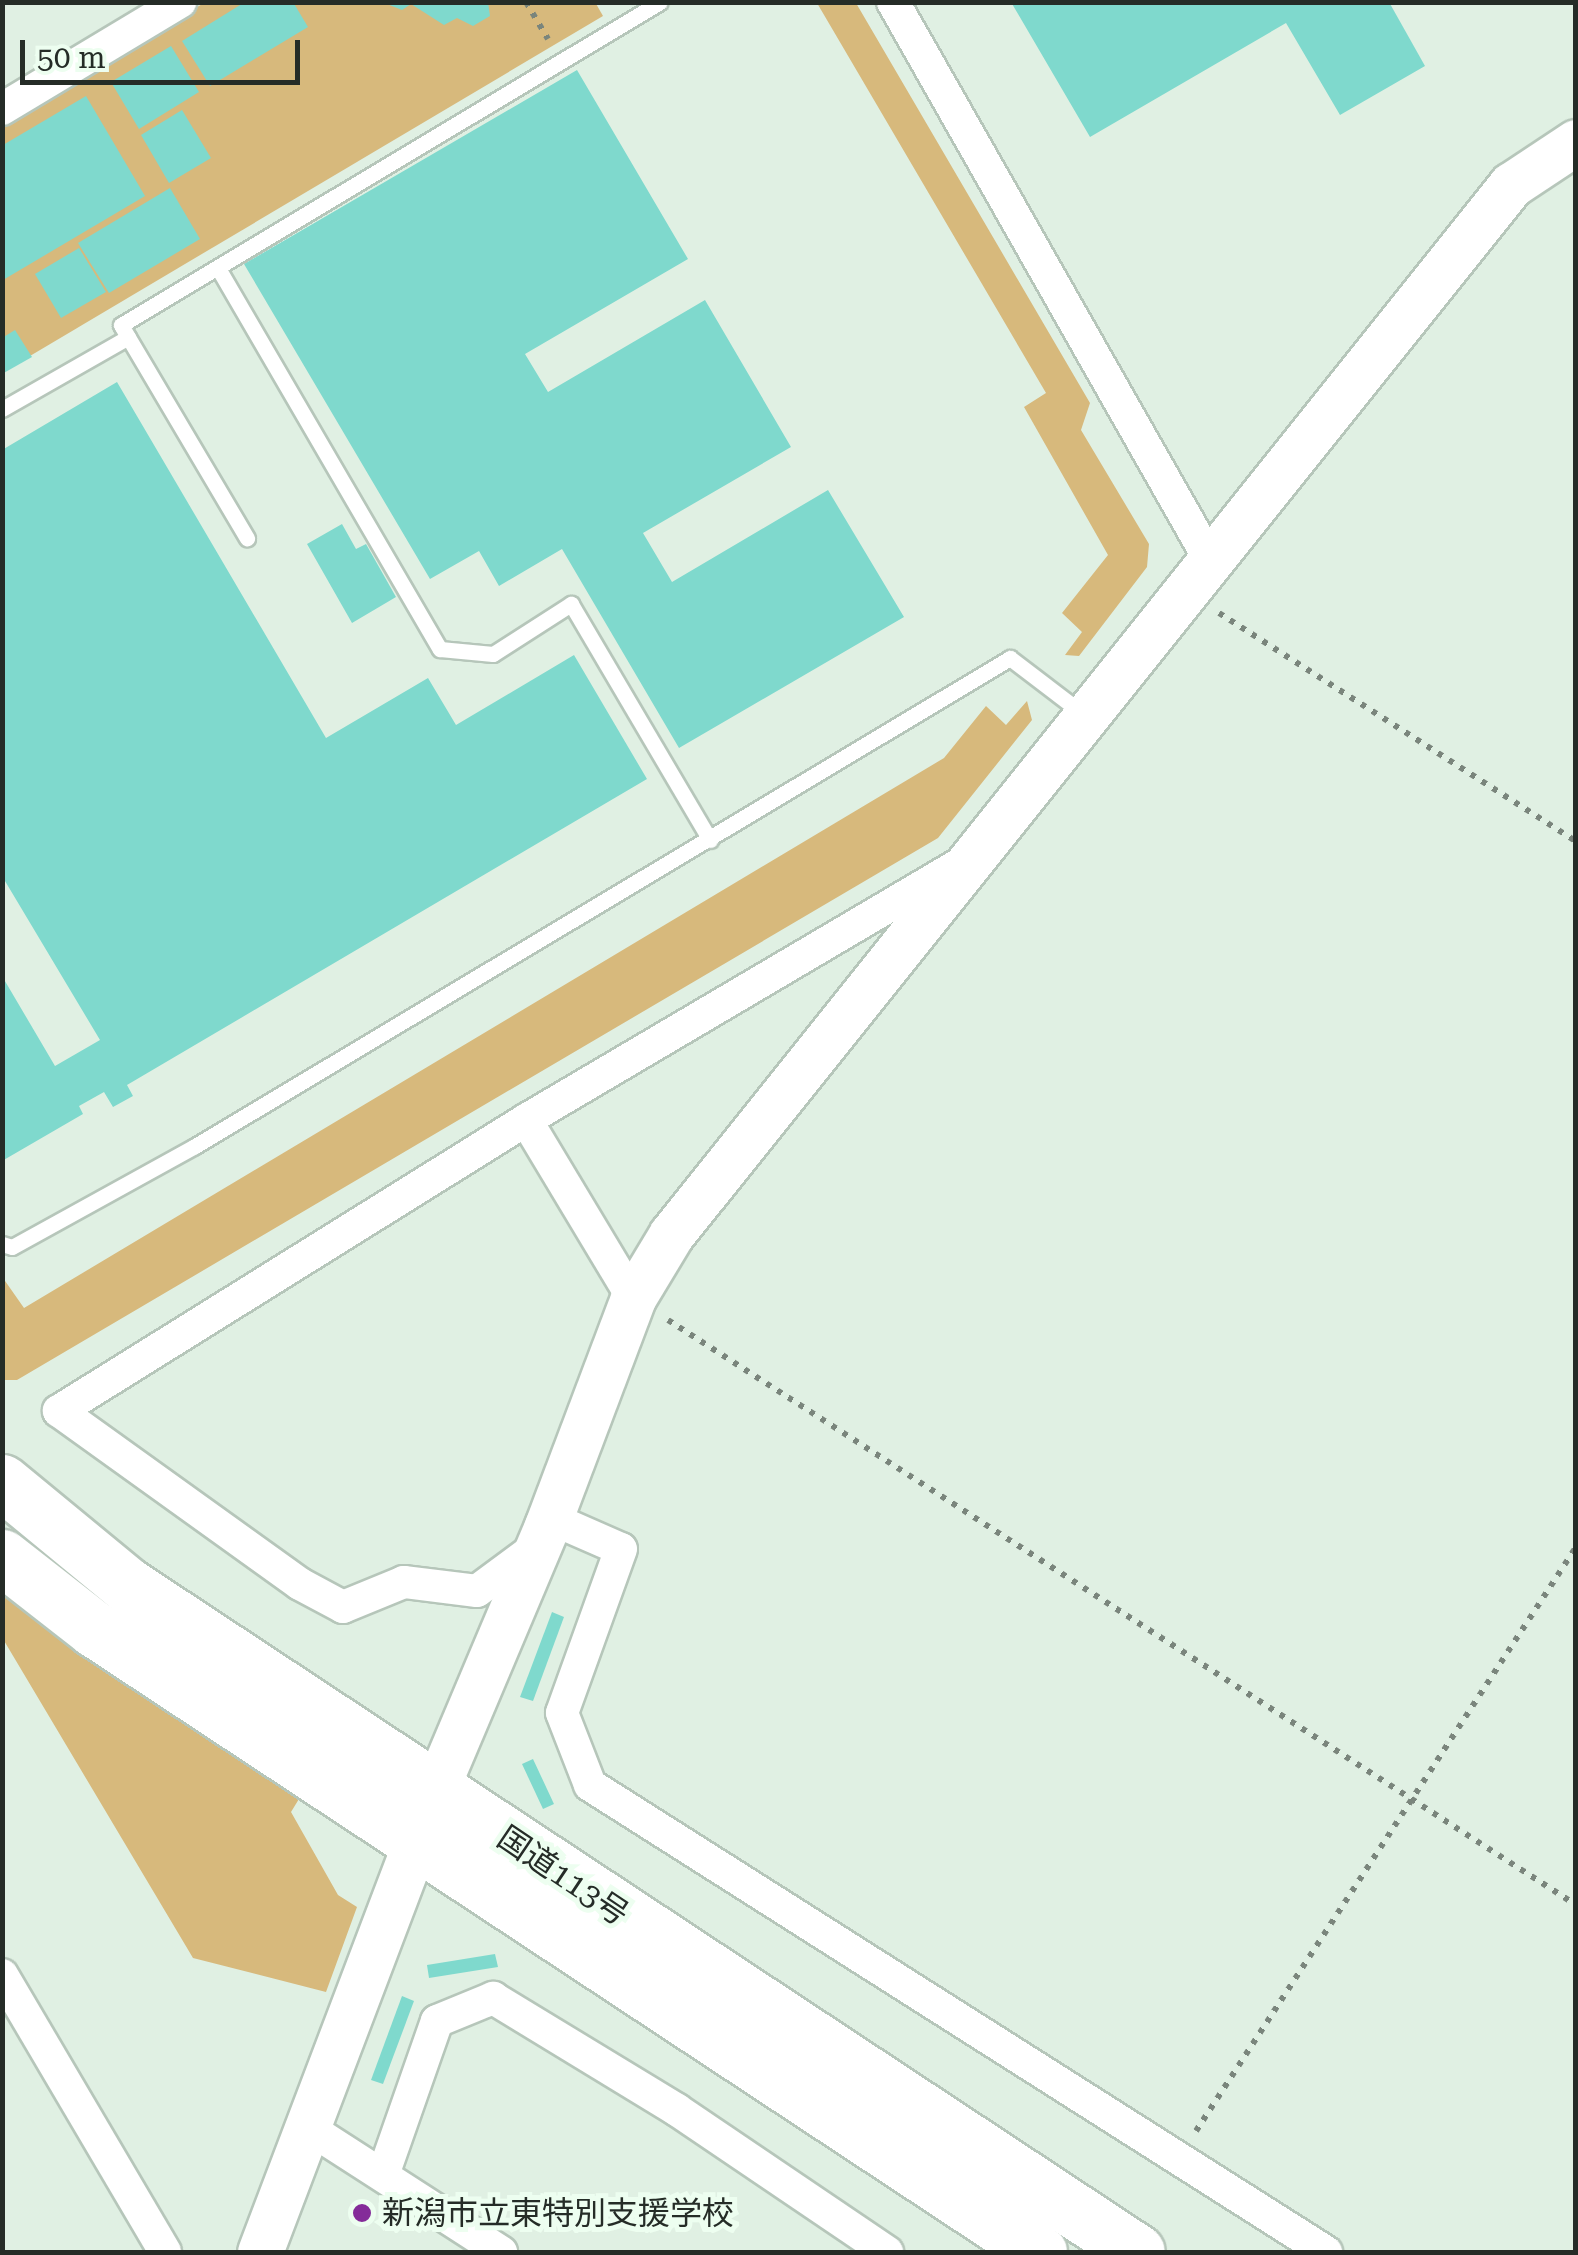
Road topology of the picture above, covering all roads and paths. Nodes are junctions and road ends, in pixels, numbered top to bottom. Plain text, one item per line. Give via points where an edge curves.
1 (180, 2) edge
2 (526, 2) edge
3 (660, 2) edge
4 (892, 2) edge
5 (561, 61) junction
6 (2, 109) edge
7 (1576, 142) edge
8 (218, 268) junction
9 (128, 337) junction
10 (2, 409) edge
11 (247, 538) dead end
12 (1197, 574) junction
13 (1085, 716) junction
14 (710, 840) junction
15 (1576, 841) edge
16 (976, 854) junction
17 (526, 1120) junction
18 (2, 1244) edge
19 (633, 1298) junction
20 (2, 1482) edge
21 (545, 1531) junction
22 (1576, 1547) edge
23 (2, 1557) edge
24 (1412, 1797) junction
25 (426, 1815) junction
26 (1576, 1904) edge
27 (2, 1975) edge
28 (306, 2127) junction
29 (1176, 2161) junction
30 (383, 2175) junction
31 (165, 2252) edge
32 (260, 2252) edge
33 (502, 2252) edge
34 (887, 2252) edge
35 (1039, 2252) edge
36 (1137, 2252) edge
37 (1326, 2252) edge

1 - 6 street
2 - 5 path
3 - 5 lane
4 - 12 street
5 - 8 lane
7 - 12 street via 1511,185
8 - 9 lane via 121,325
8 - 14 lane via 440,649 493,654 571,604
9 - 10 lane
9 - 11 lane
12 - 13 street
12 - 15 path
13 - 14 lane via 1010,658
13 - 16 street
14 - 18 lane via 196,1146 12,1247
16 - 17 street
16 - 19 street via 672,1234
17 - 19 street
17 - 21 street via 59,1411 300,1584 343,1607 404,1582 478,1590
19 - 21 street
19 - 24 path
20 - 25 highway, 国道113号
21 - 25 street
21 - 29 street via 620,1550 562,1713 590,1785
22 - 24 path
23 - 25 highway, 国道113号 via 94,1629
24 - 26 path
24 - 29 path
25 - 28 street
25 - 35 highway, 国道113号
25 - 36 highway, 国道113号
27 - 31 street
28 - 30 street
28 - 32 street
29 - 37 street
30 - 33 street
30 - 34 street via 437,2021 493,1998 677,2110

